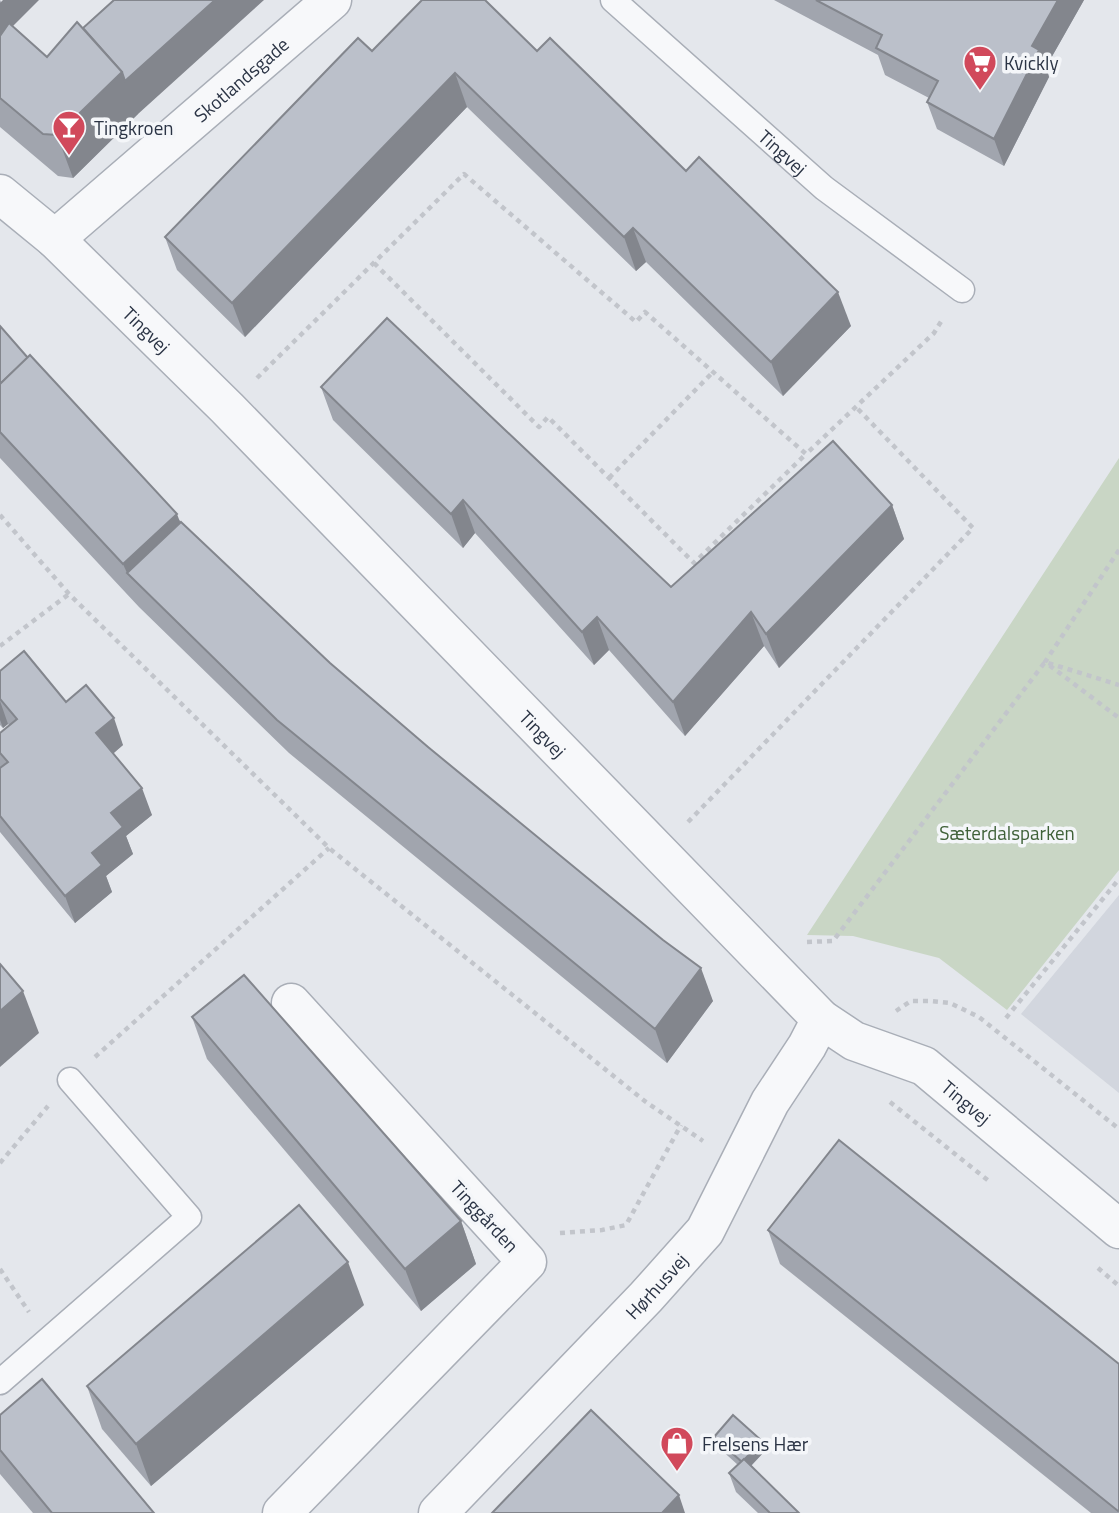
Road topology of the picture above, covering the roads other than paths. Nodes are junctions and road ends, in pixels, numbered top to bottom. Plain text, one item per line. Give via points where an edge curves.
1 (332, 0) edge
2 (613, 0) edge
3 (0, 194) edge
4 (54, 239) junction
5 (962, 290) road end
6 (291, 1003) dead end
7 (821, 1018) junction
8 (70, 1080) road end
9 (1119, 1229) edge
10 (0, 1382) edge
11 (282, 1513) edge
12 (438, 1513) edge

1 - 4 street, Skotlandsgade
2 - 5 lane, Tingvej via 824,188
3 - 4 street, Tingvej
4 - 7 street, Tingvej via 227,408
6 - 11 street, Tinggården via 527,1262
7 - 9 street, Tingvej via 854,1041 924,1066
7 - 12 street, Hørhusvej via 770,1102 705,1231
8 - 10 lane via 189,1216

